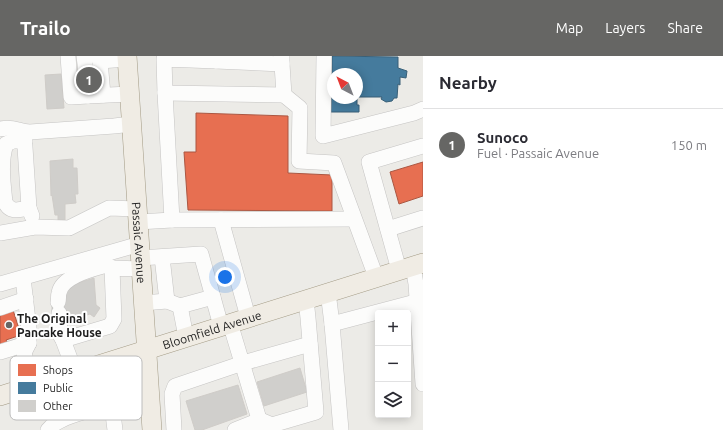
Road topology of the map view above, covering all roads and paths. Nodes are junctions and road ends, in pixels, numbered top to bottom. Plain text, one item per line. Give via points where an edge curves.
1 (68, 56) edge
2 (84, 56) edge
3 (324, 56) edge
4 (127, 57) edge
5 (99, 58) edge
6 (216, 58) edge
7 (282, 60) edge
8 (86, 72) dead end
9 (165, 93) junction
10 (130, 94) junction
11 (284, 94) junction
12 (103, 95) junction
13 (423, 109) edge
14 (132, 124) junction
15 (0, 129) edge
16 (25, 136) junction
17 (423, 146) edge
18 (29, 208) junction
19 (138, 215) junction
20 (423, 218) edge
21 (354, 219) junction
22 (172, 220) junction
23 (221, 220) junction
24 (35, 227) junction
25 (388, 229) junction
26 (0, 233) edge
27 (140, 257) junction
28 (162, 257) junction
29 (412, 266) edge
30 (112, 268) junction
31 (376, 277) junction
32 (23, 278) junction
33 (0, 284) edge
34 (328, 292) junction
35 (213, 297) junction
36 (26, 299) junction
37 (306, 299) junction
38 (420, 301) edge
39 (144, 303) junction
40 (173, 304) junction
41 (0, 308) edge
42 (248, 317) junction
43 (226, 324) junction
44 (332, 324) junction
45 (421, 327) edge
46 (186, 337) junction
47 (63, 340) junction
48 (29, 343) junction
49 (310, 344) junction
50 (146, 350) junction
51 (0, 352) edge
52 (26, 356) edge
53 (68, 356) edge
54 (126, 356) edge
55 (243, 363) junction
56 (423, 384) edge
57 (10, 393) edge
58 (0, 396) edge
59 (61, 420) edge
60 (114, 420) edge
61 (261, 425) edge
62 (337, 428) edge
63 (48, 430) edge
64 (115, 430) edge
65 (152, 430) edge
66 (174, 430) edge
67 (236, 430) edge

1 - 12 lane via 71,97 87,92
2 - 8 lane
3 - 13 lane via 323,136
4 - 5 lane
4 - 10 main road, Passaic Avenue
5 - 12 lane
6 - 7 lane
6 - 9 lane via 164,59
7 - 11 lane
9 - 11 lane
9 - 22 lane
10 - 12 lane
10 - 14 main road, Passaic Avenue
11 - 21 lane via 300,108 299,161 334,163
14 - 16 lane
14 - 19 main road, Passaic Avenue
15 - 16 lane via 16,128
16 - 18 lane
16 - 18 lane via 6,144 2,160 7,207 16,211
17 - 25 lane via 369,162
18 - 24 lane
19 - 22 lane
19 - 24 lane via 109,208 68,228
19 - 27 main road, Passaic Avenue
20 - 25 lane
21 - 23 lane
21 - 31 lane
22 - 23 lane
23 - 42 lane
24 - 26 lane
25 - 29 lane
27 - 28 lane
27 - 30 lane
27 - 32 lane
27 - 39 main road, Passaic Avenue
28 - 35 lane via 201,254
28 - 40 lane
29 - 31 main road, Bloomfield Avenue
29 - 38 lane
30 - 47 lane via 114,319 110,326
30 - 47 lane via 106,265 91,269 64,284 59,292 60,335
31 - 34 main road, Bloomfield Avenue
32 - 33 lane
32 - 36 lane
34 - 37 main road, Bloomfield Avenue
34 - 44 lane
35 - 40 lane
35 - 43 lane
36 - 41 lane
36 - 48 lane
37 - 42 main road, Bloomfield Avenue
37 - 49 lane
38 - 44 lane
38 - 45 lane
39 - 40 lane
39 - 50 main road, Passaic Avenue
40 - 46 lane
42 - 43 main road, Bloomfield Avenue
43 - 46 main road, Bloomfield Avenue
43 - 55 lane
44 - 62 lane
45 - 56 lane
46 - 50 main road, Bloomfield Avenue
47 - 53 lane
48 - 51 lane
48 - 52 lane via 24,353
49 - 55 lane
49 - 61 lane via 316,412 272,425
50 - 54 main road, Bloomfield Avenue
50 - 65 main road, Passaic Avenue
55 - 61 lane
55 - 66 lane via 175,386 172,394
57 - 58 main road, Bloomfield Avenue
59 - 63 lane
60 - 64 lane
61 - 67 lane

